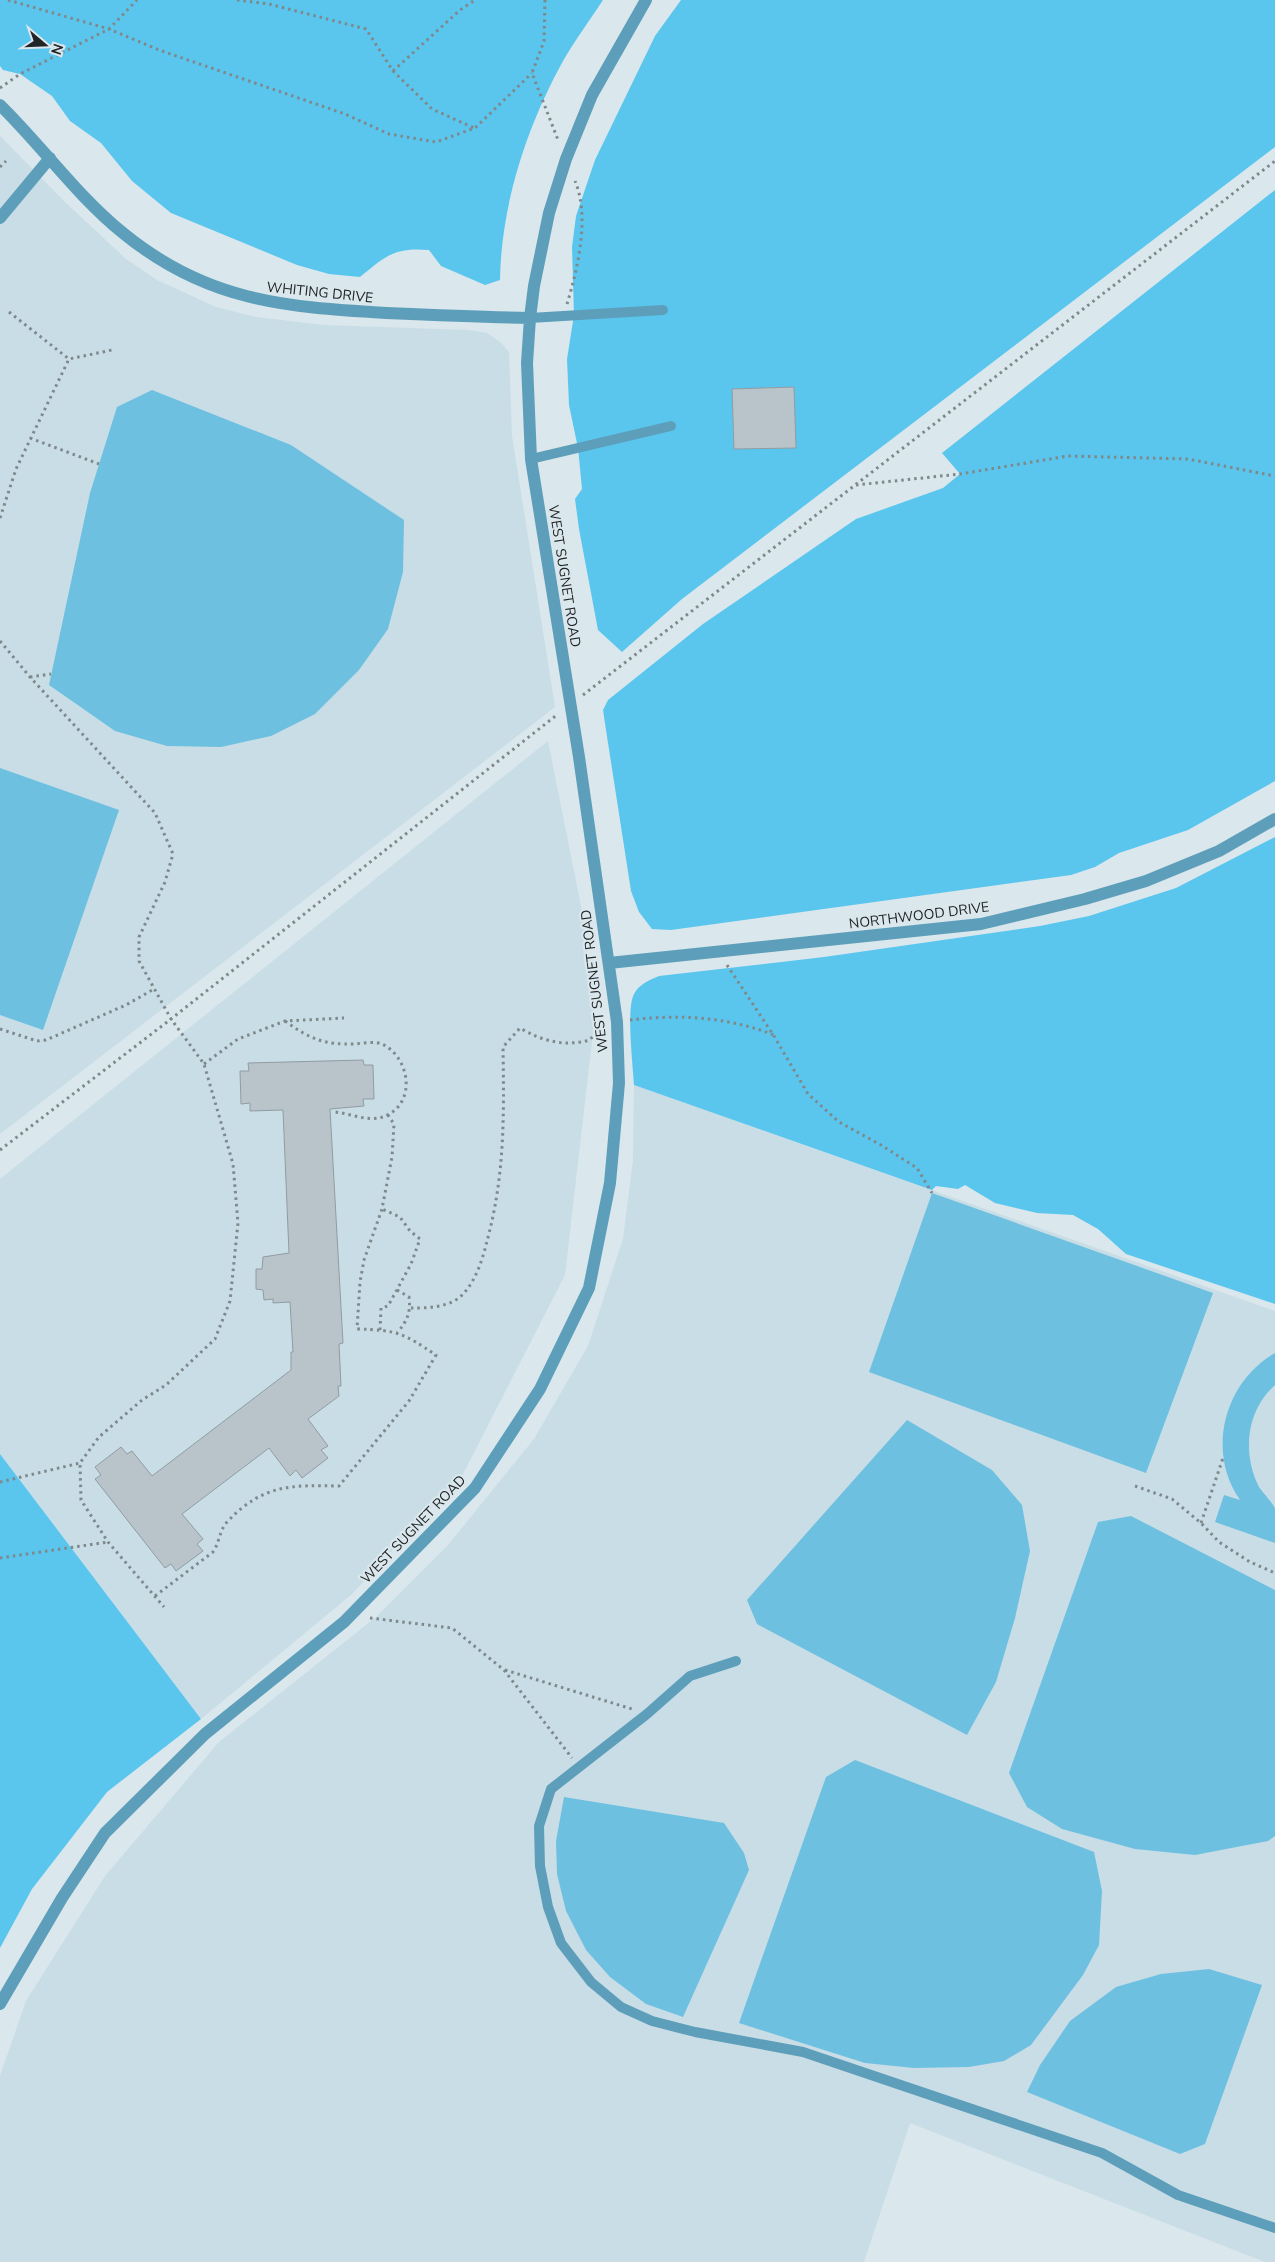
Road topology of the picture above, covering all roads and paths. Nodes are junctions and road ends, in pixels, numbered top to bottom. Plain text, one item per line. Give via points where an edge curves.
1 (8, 0) edge
2 (137, 0) edge
3 (237, 0) edge
4 (475, 0) edge
5 (646, 0) edge
6 (109, 29) junction
7 (393, 71) junction
8 (532, 72) dead end
9 (0, 88) edge
10 (0, 105) edge
11 (475, 128) junction
12 (50, 158) junction
13 (6, 161) dead end
14 (1275, 161) edge
15 (0, 167) edge
16 (0, 218) edge
17 (663, 310) dead end
18 (9, 312) dead end
19 (530, 318) junction
20 (112, 350) dead end
21 (69, 359) junction
22 (671, 426) dead end
23 (30, 438) junction
24 (532, 458) junction
25 (99, 464) dead end
26 (1275, 476) edge
27 (855, 485) junction
28 (0, 518) edge
29 (0, 641) edge
30 (51, 674) dead end
31 (30, 677) junction
32 (570, 704) junction
33 (1275, 819) edge
34 (719, 952) junction
35 (609, 963) junction
36 (154, 989) junction
37 (344, 1018) dead end
38 (172, 1019) junction
39 (285, 1020) junction
40 (617, 1022) junction
41 (599, 1028) dead end
42 (0, 1029) edge
43 (774, 1036) junction
44 (204, 1064) junction
45 (335, 1112) dead end
46 (388, 1115) junction
47 (0, 1150) edge
48 (932, 1193) dead end
49 (382, 1209) junction
50 (397, 1290) junction
51 (410, 1308) junction
52 (380, 1330) junction
53 (397, 1333) junction
54 (1223, 1458) dead end
55 (80, 1464) junction
56 (0, 1482) edge
57 (1135, 1486) dead end
58 (1202, 1523) junction
59 (108, 1542) junction
60 (0, 1558) edge
61 (1275, 1573) edge
62 (155, 1596) junction
63 (164, 1607) dead end
64 (344, 1622) junction
65 (736, 1661) dead end
66 (504, 1670) junction
67 (647, 1714) junction
68 (578, 1766) junction
69 (0, 2004) edge
70 (1275, 2228) edge

1 - 6 path
2 - 6 path
3 - 7 path via 269,4 366,29
4 - 7 path
5 - 19 street, WEST SUGNET ROAD via 592,95 566,159 549,213
6 - 9 path via 20,74
6 - 11 path via 159,50 345,114 389,134 436,142
7 - 11 path via 432,109
8 - 11 path
10 - 12 street, WHITING DRIVE
12 - 16 street
12 - 19 street, WHITING DRIVE via 124,234 173,267 222,290 276,304 304,307
13 - 15 path
14 - 27 path
17 - 19 lane
18 - 21 path
19 - 24 street, WEST SUGNET ROAD via 527,372
20 - 21 path
21 - 23 path
22 - 24 lane
23 - 25 path
23 - 28 path
24 - 32 street, WEST SUGNET ROAD
26 - 27 path via 1188,459 1068,456 960,474
27 - 32 path
29 - 31 path
30 - 31 path
31 - 36 path via 154,813 173,854 165,882 139,937 139,961
32 - 35 street, WEST SUGNET ROAD
32 - 38 path
33 - 34 street, NORTHWOOD DRIVE via 1219,851 1146,881 981,924
34 - 35 street, NORTHWOOD DRIVE
34 - 43 path
35 - 40 street, WEST SUGNET ROAD
36 - 38 path
36 - 42 path via 46,1040 37,1041
37 - 39 path
38 - 44 path
38 - 47 path
39 - 44 path via 238,1039
39 - 46 path via 318,1041 331,1044 380,1043 399,1057 405,1069 404,1095 398,1108
40 - 43 path via 667,1016 696,1018 750,1026
40 - 64 street, WEST SUGNET ROAD via 619,1083 610,1183 589,1288 540,1389 475,1488
41 - 51 path via 590,1040 566,1043 537,1038 520,1028 503,1047 504,1149 496,1206 484,1253 474,1279 456,1300 442,1306
43 - 48 path via 808,1094 839,1122 917,1168
44 - 55 path via 233,1164 238,1223 230,1301 215,1340 166,1385 142,1400 99,1437
45 - 46 path via 373,1120
46 - 49 path via 394,1124 392,1157
49 - 50 path via 400,1217 420,1239
49 - 52 path via 362,1268 358,1329
50 - 51 path via 409,1297
50 - 52 path via 388,1306 381,1308
51 - 53 path via 407,1322
52 - 53 path
53 - 62 path via 436,1355 409,1401 339,1486 281,1487 264,1494 228,1521 222,1528 219,1544 212,1552
54 - 58 path
55 - 56 path
55 - 59 path via 82,1500
57 - 58 path via 1172,1499
58 - 61 path via 1219,1542
59 - 60 path
59 - 62 path
62 - 63 path
64 - 66 path via 376,1617 452,1628
64 - 69 street, WEST SUGNET ROAD via 205,1734 105,1833 62,1898
65 - 67 lane via 690,1676
66 - 67 path
66 - 68 path
67 - 68 lane
68 - 70 lane via 551,1789 539,1826 540,1866 548,1906 561,1942 591,1982 621,2007 678,2028 803,2052 1092,2150 1178,2195

